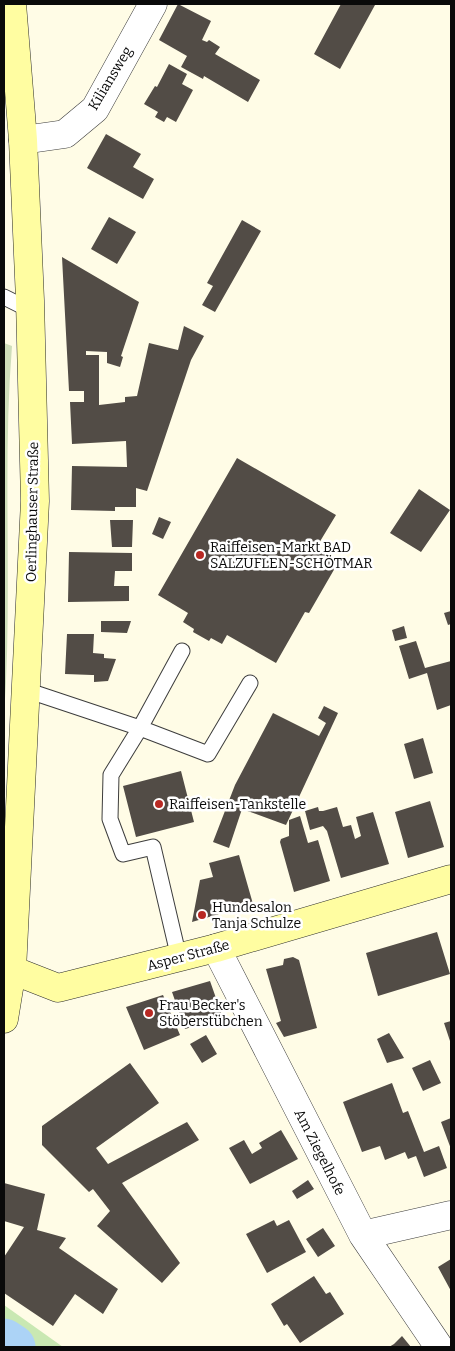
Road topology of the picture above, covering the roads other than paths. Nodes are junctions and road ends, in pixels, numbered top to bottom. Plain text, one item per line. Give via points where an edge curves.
1 (12, 4) edge
2 (153, 4) edge
3 (23, 140) junction
4 (4, 297) edge
5 (30, 310) junction
6 (182, 651) dead end
7 (250, 683) dead end
8 (26, 690) junction
9 (140, 728) junction
10 (451, 879) edge
11 (216, 948) junction
12 (179, 958) junction
13 (8, 967) edge
14 (4, 1020) edge
15 (451, 1215) edge
16 (363, 1235) junction
17 (439, 1347) edge

1 - 3 street, Oerlinghauser Straße
2 - 3 street, Kiliansweg via 94,109 65,134
3 - 5 street, Oerlinghauser Straße
4 - 5 lane
5 - 8 street, Oerlinghauser Straße via 35,501
6 - 9 lane
7 - 9 lane via 208,754
8 - 9 lane
8 - 13 street, Oerlinghauser Straße
9 - 12 lane via 111,774 110,818 123,854 153,846
10 - 11 street, Asper Straße
11 - 12 street, Asper Straße
11 - 16 street, Am Ziegelhofe
12 - 13 street, Asper Straße via 58,988
13 - 14 street, Oerlinghauser Straße
15 - 16 street
16 - 17 street, Am Ziegelhofe

